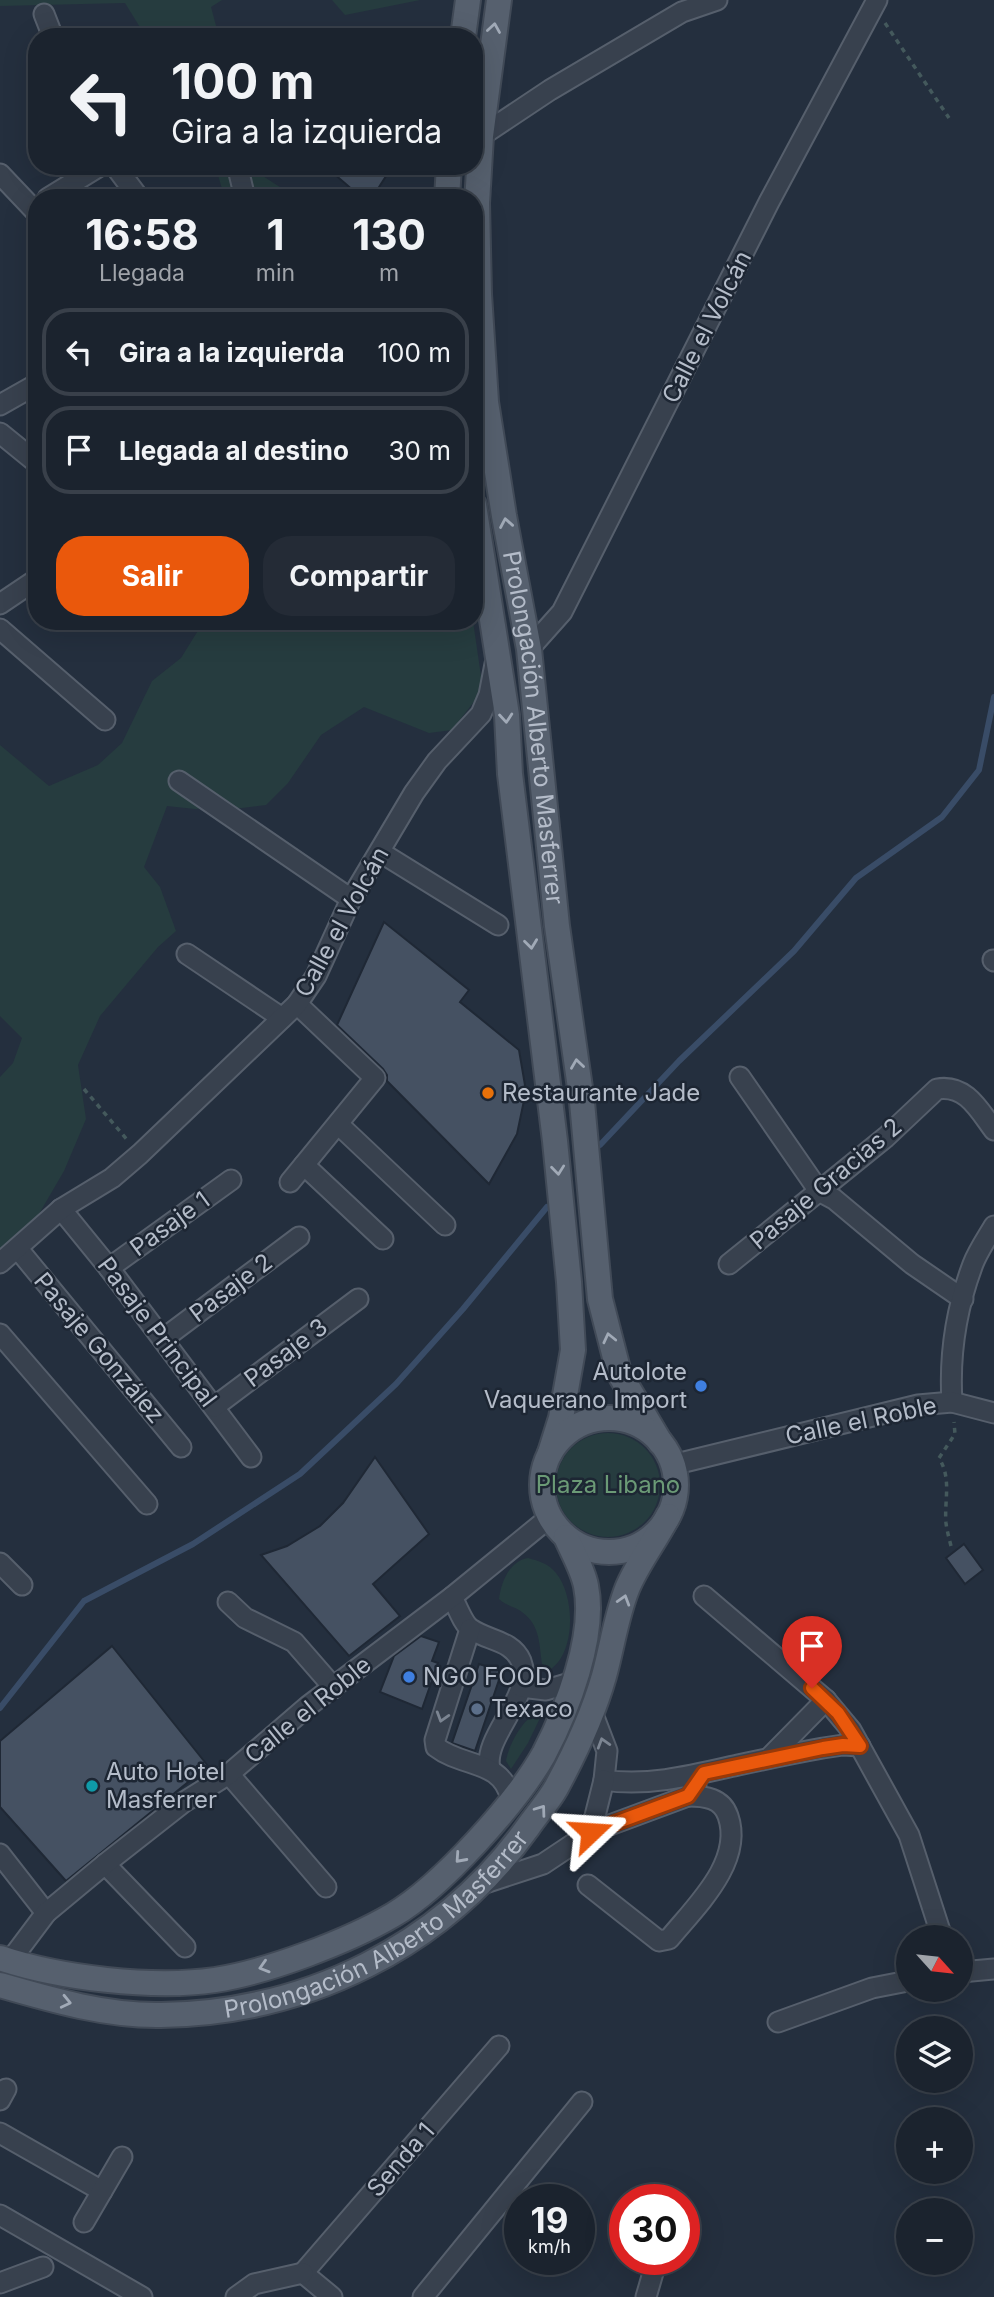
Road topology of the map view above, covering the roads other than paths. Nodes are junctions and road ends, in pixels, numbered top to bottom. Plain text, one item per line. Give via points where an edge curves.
1 (467, 0) edge
2 (499, 0) edge
3 (717, 0) edge
4 (876, 4) edge
5 (44, 14) dead end
6 (50, 28) edge
7 (464, 28) edge
8 (483, 121) edge
9 (483, 135) edge
10 (0, 174) edge
11 (86, 175) edge
12 (121, 175) edge
13 (63, 189) edge
14 (132, 189) edge
15 (28, 197) edge
16 (483, 356) edge
17 (28, 389) edge
18 (0, 405) edge
19 (0, 433) edge
20 (28, 456) edge
21 (483, 559) edge
22 (28, 585) edge
23 (0, 604) edge
24 (0, 629) edge
25 (498, 648) junction
26 (529, 649) junction
27 (105, 720) dead end
28 (178, 781) dead end
29 (380, 852) junction
30 (351, 899) junction
31 (498, 925) dead end
32 (187, 954) dead end
33 (297, 1004) junction
34 (282, 1018) junction
35 (740, 1077) dead end
36 (338, 1124) junction
37 (994, 1129) edge
38 (304, 1165) junction
39 (231, 1180) dead end
40 (290, 1182) dead end
41 (819, 1191) junction
42 (61, 1209) junction
43 (445, 1225) dead end
44 (994, 1226) edge
45 (299, 1237) dead end
46 (383, 1239) dead end
47 (18, 1249) junction
48 (0, 1263) edge
49 (729, 1264) dead end
50 (109, 1268) junction
51 (358, 1299) dead end
52 (963, 1299) junction
53 (0, 1334) edge
54 (163, 1339) junction
55 (952, 1402) junction
56 (214, 1407) junction
57 (994, 1413) edge
58 (660, 1443) junction
59 (181, 1447) dead end
60 (551, 1453) junction
61 (251, 1457) dead end
62 (672, 1465) junction
63 (146, 1504) dead end
64 (668, 1516) junction
65 (550, 1517) junction
66 (566, 1537) junction
67 (0, 1563) edge
68 (22, 1585) dead end
69 (704, 1596) dead end
70 (452, 1597) junction
71 (228, 1602) dead end
72 (470, 1629) junction
73 (573, 1682) junction
74 (522, 1686) junction
75 (334, 1688) junction
76 (826, 1700) junction
77 (592, 1712) junction
78 (860, 1746) junction
79 (769, 1758) junction
80 (490, 1769) junction
81 (704, 1773) junction
82 (229, 1774) junction
83 (604, 1780) junction
84 (688, 1796) junction
85 (511, 1799) junction
86 (591, 1832) junction
87 (0, 1854) edge
88 (105, 1864) junction
89 (479, 1885) junction
90 (588, 1885) dead end
91 (326, 1887) dead end
92 (46, 1913) junction
93 (938, 1925) edge
94 (185, 1947) dead end
95 (5, 1959) edge
96 (994, 1969) edge
97 (973, 1971) edge
98 (896, 1983) edge
99 (0, 1985) edge
100 (778, 2022) dead end
101 (499, 2046) dead end
102 (582, 2102) dead end
103 (0, 2133) edge
104 (122, 2157) dead end
105 (102, 2191) junction
106 (0, 2216) edge
107 (84, 2222) dead end
108 (43, 2267) dead end
109 (303, 2273) junction
110 (652, 2275) edge
111 (0, 2283) edge
112 (142, 2297) edge
113 (236, 2297) edge
114 (332, 2297) edge
115 (423, 2297) edge
116 (646, 2297) edge

1 - 7 main road
8 -> 2 main road, Prolongación Alberto Masferrer
3 - 9 street via 682,12
4 - 26 street, Calle el Volcán via 769,202 562,612
5 - 6 street
10 - 15 street
11 - 13 street
12 - 14 street
26 -> 16 main road, Prolongación Alberto Masferrer via 486,402
17 - 18 street
19 - 20 street
21 - 25 main road, Prolongación Alberto Masferrer
22 - 23 street
24 - 27 street
25 - 29 street, Calle el Volcán via 481,714 437,761
25 -> 60 main road, Prolongación Alberto Masferrer via 569,1282 573,1350
58 -> 26 main road, Prolongación Alberto Masferrer via 619,1373 600,1299
28 - 30 street
29 - 30 street, Calle el Volcán
29 - 31 street
30 - 33 street, Calle el Volcán via 316,976
32 - 34 street
33 - 34 street, Calle el Volcán
33 - 36 street via 375,1078
34 - 42 street, Calle el Volcán via 140,1154
35 - 41 street
36 - 38 street
36 - 43 street
37 - 41 street, Pasaje Gracias 2 via 968,1096 937,1089
38 - 40 street
38 - 46 street
39 - 50 street, Pasaje 1
41 - 49 street, Pasaje Gracias 2
41 - 52 street
42 - 47 street, Calle el Volcán
42 - 50 street, Pasaje Principal
44 - 52 street, Calle el Roble via 974,1262
45 - 54 street, Pasaje 2
47 - 48 street, Calle el Volcán
47 - 59 street, Pasaje González
50 - 54 street, Pasaje Principal
51 - 56 street, Pasaje 3
52 - 55 street, Calle el Roble via 950,1368
53 - 63 street
54 - 56 street, Pasaje Principal
55 - 57 street
55 - 62 street, Calle el Roble via 918,1405
56 - 61 street, Pasaje Principal
58 - 60 main road via 628,1421 603,1419 567,1433
58 - 62 main road
60 - 65 main road via 542,1478
62 - 64 main road via 675,1490
64 - 66 main road via 641,1544 616,1552 590,1550
77 -> 64 main road, Prolongación Alberto Masferrer via 627,1588
65 - 66 main road
65 - 70 street, Calle el Roble
66 - 73 main road, Prolongación Alberto Masferrer via 586,1586 584,1646
67 - 68 street
69 - 76 street
70 - 72 street
70 - 75 street, Calle el Roble
71 - 75 street via 245,1618 294,1642
72 - 74 street via 516,1653 522,1664
72 -> 80 street via 435,1740 442,1751
73 - 74 street via 546,1690
73 - 85 main road, Prolongación Alberto Masferrer via 543,1754
74 - 80 street via 490,1754
75 - 82 street, Calle el Roble
76 - 78 street
76 - 79 street
83 -> 77 street via 607,1751
89 -> 77 main road, Prolongación Alberto Masferrer via 512,1850 555,1790
78 - 79 street
78 - 93 street via 909,1835
79 - 81 street
80 - 85 street via 508,1787
81 - 83 street via 648,1782
81 - 84 street
82 - 88 street, Calle el Roble via 184,1802
82 - 91 street
83 - 86 street
84 - 86 street
84 - 90 street via 718,1801 727,1812 732,1844 718,1878 669,1939 659,1941
85 -> 95 main road, Prolongación Alberto Masferrer via 448,1871 394,1915 300,1956 214,1980 140,1983 54,1972
86 - 89 street via 543,1864
87 - 92 street
88 - 92 street, Calle el Roble
88 - 94 street
99 -> 89 main road, Prolongación Alberto Masferrer via 107,2011 159,2015 257,2005 337,1980 385,1956 426,1930
92 - 95 street, Calle el Roble
96 - 97 street
98 - 100 street
101 - 109 street, Senda 1
102 - 115 street
103 - 105 street
104 - 105 street
105 - 107 street
106 - 112 street
108 - 111 street
109 - 113 street via 254,2284
109 - 114 street
110 - 116 street

